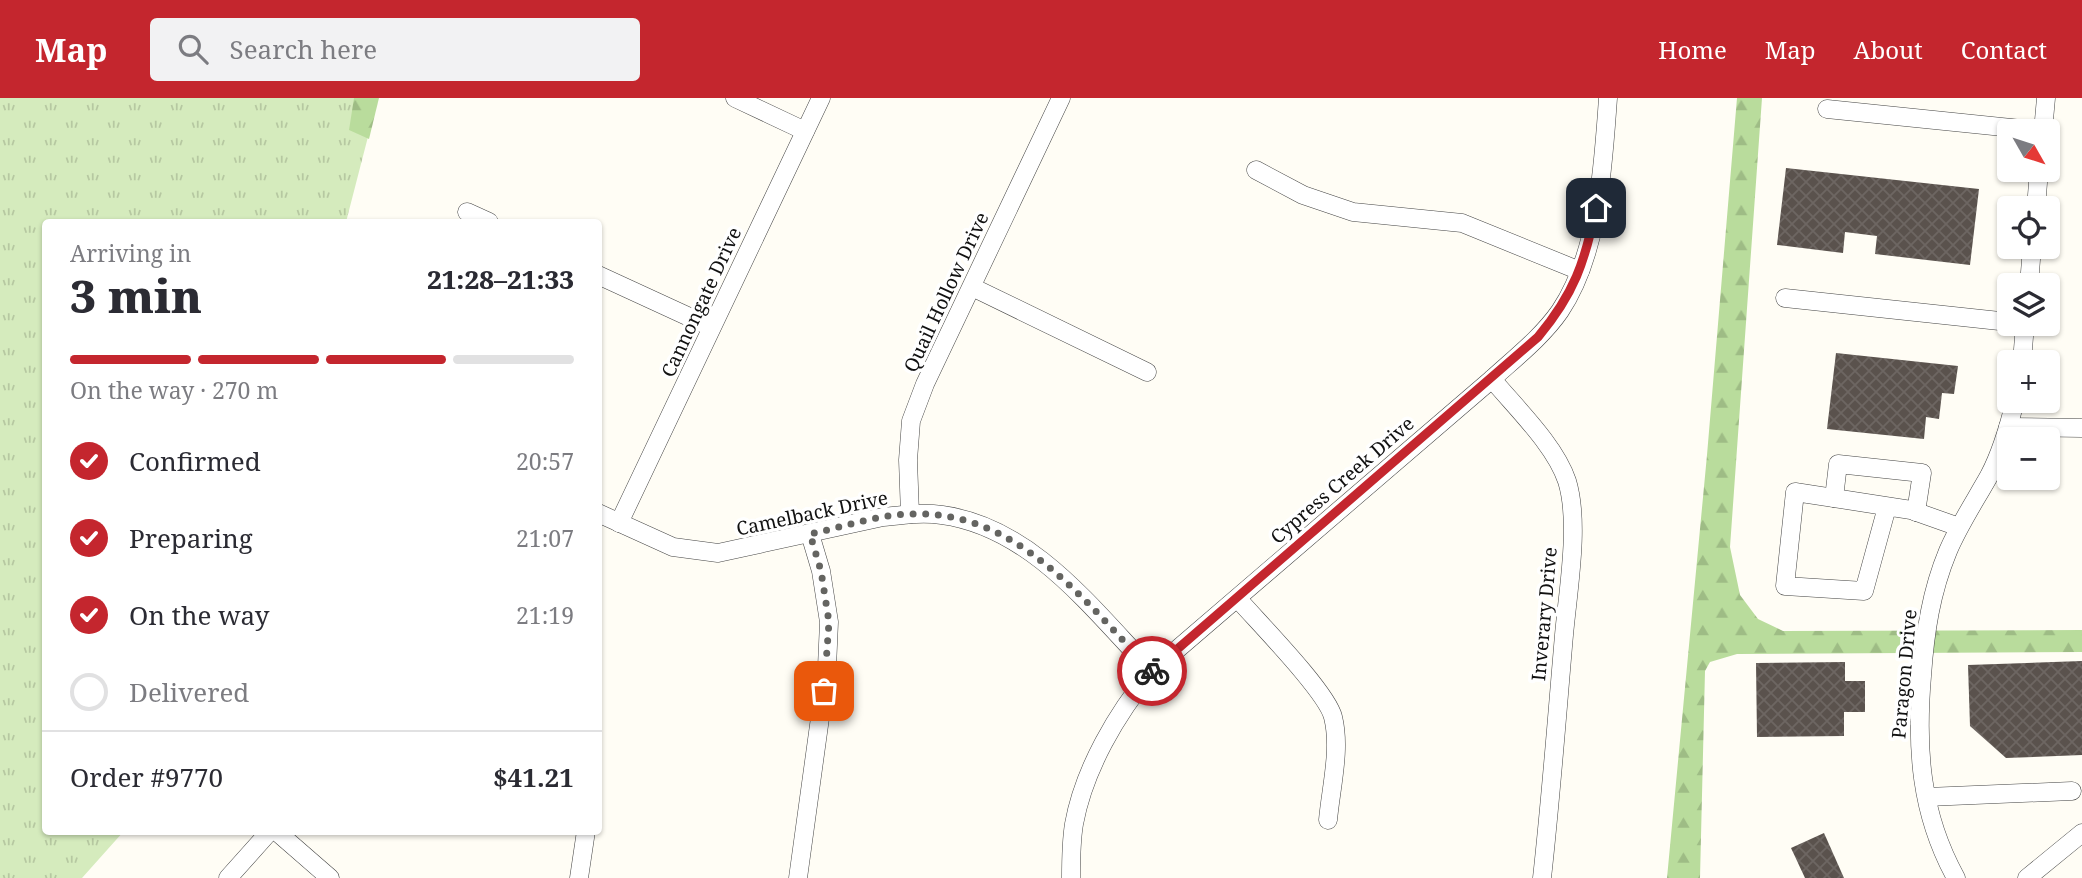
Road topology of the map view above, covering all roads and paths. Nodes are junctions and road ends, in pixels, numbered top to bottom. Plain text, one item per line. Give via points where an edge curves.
1 (735, 98) edge
2 (821, 98) edge
3 (1061, 98) edge
4 (1608, 98) edge
5 (2046, 98) edge
6 (1827, 109) dead end
7 (2043, 119) edge
8 (1997, 126) edge
9 (805, 131) junction
10 (1256, 170) dead end
11 (467, 212) dead end
12 (482, 219) edge
13 (1580, 271) junction
14 (602, 277) edge
15 (972, 287) junction
16 (1785, 298) dead end
17 (1997, 321) edge
18 (711, 327) junction
19 (1147, 372) dead end
20 (1492, 379) junction
21 (2012, 413) edge
22 (2008, 427) edge
23 (2060, 428) edge
24 (2082, 428) edge
25 (1997, 456) edge
26 (1834, 498) junction
27 (1887, 507) junction
28 (1916, 512) junction
29 (910, 514) junction
30 (602, 515) edge
31 (619, 523) junction
32 (1959, 527) junction
33 (810, 534) junction
34 (1238, 599) junction
35 (1152, 671) junction
36 (2072, 790) dead end
37 (1927, 797) junction
38 (1328, 820) dead end
39 (2082, 833) edge
40 (269, 835) edge
41 (278, 835) edge
42 (585, 835) edge
43 (228, 878) edge
44 (330, 878) edge
45 (579, 878) edge
46 (798, 878) edge
47 (1071, 878) edge
48 (1542, 878) edge
49 (1956, 878) edge
50 (2027, 878) edge

1 - 9 street
2 - 9 street, Cannongate Drive
3 - 15 street, Quail Hollow Drive
4 - 13 street, Cypress Creek Drive via 1596,208
5 - 7 street
6 - 8 street
9 - 18 street, Cannongate Drive
10 - 13 street via 1303,195 1353,212 1462,223
11 - 12 street
13 - 20 street, Cypress Creek Drive via 1558,313
14 - 18 street
15 - 19 street
15 - 29 street, Quail Hollow Drive via 911,421
16 - 17 street
18 - 31 street, Cannongate Drive
20 - 34 street, Cypress Creek Drive
20 - 48 street, Inverary Drive via 1556,460 1571,504
21 - 22 street, Paragon Drive
23 - 24 street
25 - 32 street, Paragon Drive
26 - 27 street
26 - 27 street via 1795,492 1785,586 1864,591
26 - 28 street via 1838,464 1922,473
27 - 28 street
28 - 32 street
29 - 33 street, Camelback Drive
29 - 35 street, Camelback Drive via 976,523 1027,550 1056,570
30 - 31 street, Camelback Drive
31 - 33 street, Camelback Drive via 673,547 718,553
32 - 37 street, Paragon Drive via 1940,570 1926,627 1918,726
33 - 46 street via 829,622
34 - 35 street, Cypress Creek Drive
34 - 38 street via 1314,686 1333,715 1335,750
35 - 47 street, Cypress Creek Drive via 1131,697 1095,763 1074,823
36 - 37 street
37 - 49 street, Paragon Drive via 1938,839
39 - 50 street
40 - 43 street
41 - 44 street
42 - 45 street

